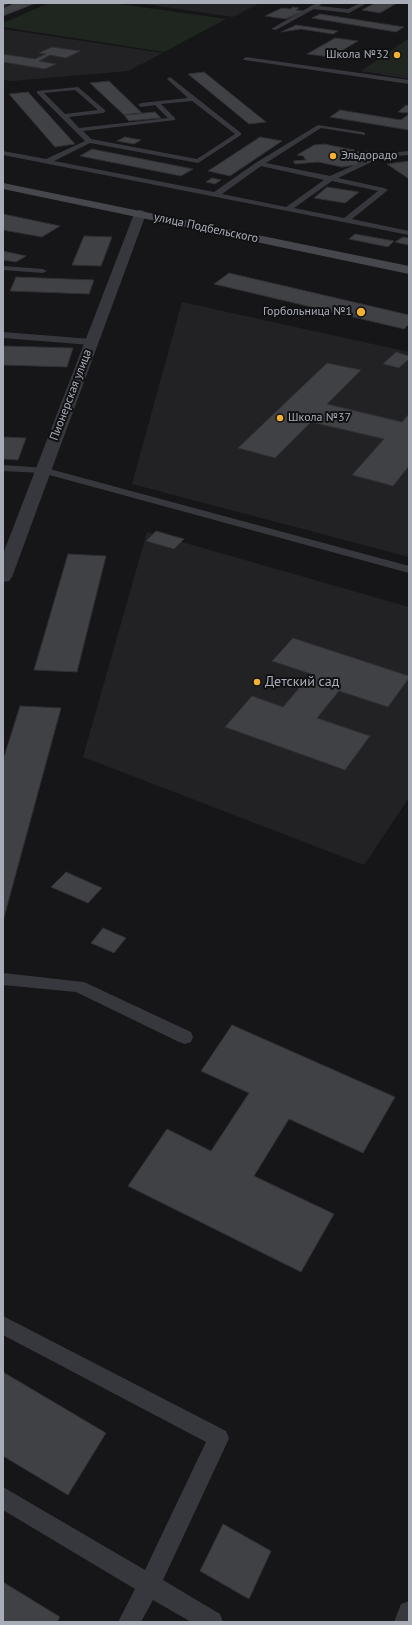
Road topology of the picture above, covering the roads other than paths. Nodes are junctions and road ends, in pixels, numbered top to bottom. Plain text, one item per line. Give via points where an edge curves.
1 (7, 3) edge
2 (320, 3) edge
3 (364, 3) edge
4 (3, 5) edge
5 (314, 6) junction
6 (274, 29) dead end
7 (246, 59) dead end
8 (170, 79) dead end
9 (409, 82) edge
10 (193, 99) junction
11 (156, 103) junction
12 (141, 105) dead end
13 (63, 116) dead end
14 (78, 130) junction
15 (364, 134) dead end
16 (89, 141) junction
17 (3, 153) edge
18 (409, 153) edge
19 (48, 161) junction
20 (260, 164) junction
21 (3, 177) edge
22 (330, 179) junction
23 (34, 183) junction
24 (3, 186) edge
25 (22, 190) junction
26 (217, 194) junction
27 (288, 209) junction
28 (140, 214) junction
29 (346, 220) junction
30 (409, 233) edge
31 (409, 260) edge
32 (3, 268) edge
33 (409, 270) edge
34 (43, 271) dead end
35 (3, 335) edge
36 (91, 342) junction
37 (3, 468) edge
38 (42, 470) junction
39 (8, 550) edge
40 (409, 570) edge
41 (3, 577) edge
42 (3, 979) edge
43 (185, 1037) dead end
44 (3, 1325) edge
45 (3, 1498) edge
46 (149, 1585) junction
47 (409, 1612) edge
48 (129, 1622) edge
49 (212, 1622) edge
50 (405, 1622) edge

1 - 4 lane
2 - 5 lane
3 - 5 lane via 349,11
5 - 6 lane
7 - 9 lane
8 - 10 lane
10 - 11 lane
10 - 16 lane via 239,134 198,161
11 - 12 lane
11 - 14 lane via 173,119
13 - 14 lane via 70,115 76,114 83,114 103,111 76,88 39,92 61,114 67,119 72,125
14 - 16 lane
15 - 20 lane via 320,126
16 - 19 lane
17 - 19 lane
18 - 22 lane via 381,156
19 - 26 lane
20 - 22 lane
20 - 26 lane
21 - 23 main road, улица Подбельского
22 - 27 lane
22 - 29 lane via 384,190
23 - 25 main road
23 - 31 main road, улица Подбельского
24 - 25 main road, улица Подбельского
25 - 28 main road, улица Подбельского
26 - 27 lane
27 - 29 lane
28 - 33 main road, улица Подбельского
28 - 36 street, Пионерская улица
29 - 30 lane
32 - 34 lane
35 - 36 lane
36 - 38 street, Пионерская улица
37 - 38 lane
38 - 39 street, Пионерская улица
38 - 40 lane
39 - 41 street, Пионерская улица
42 - 43 lane via 78,986
44 - 46 lane via 219,1438
45 - 46 lane
46 - 48 lane
46 - 49 lane
47 - 50 lane

